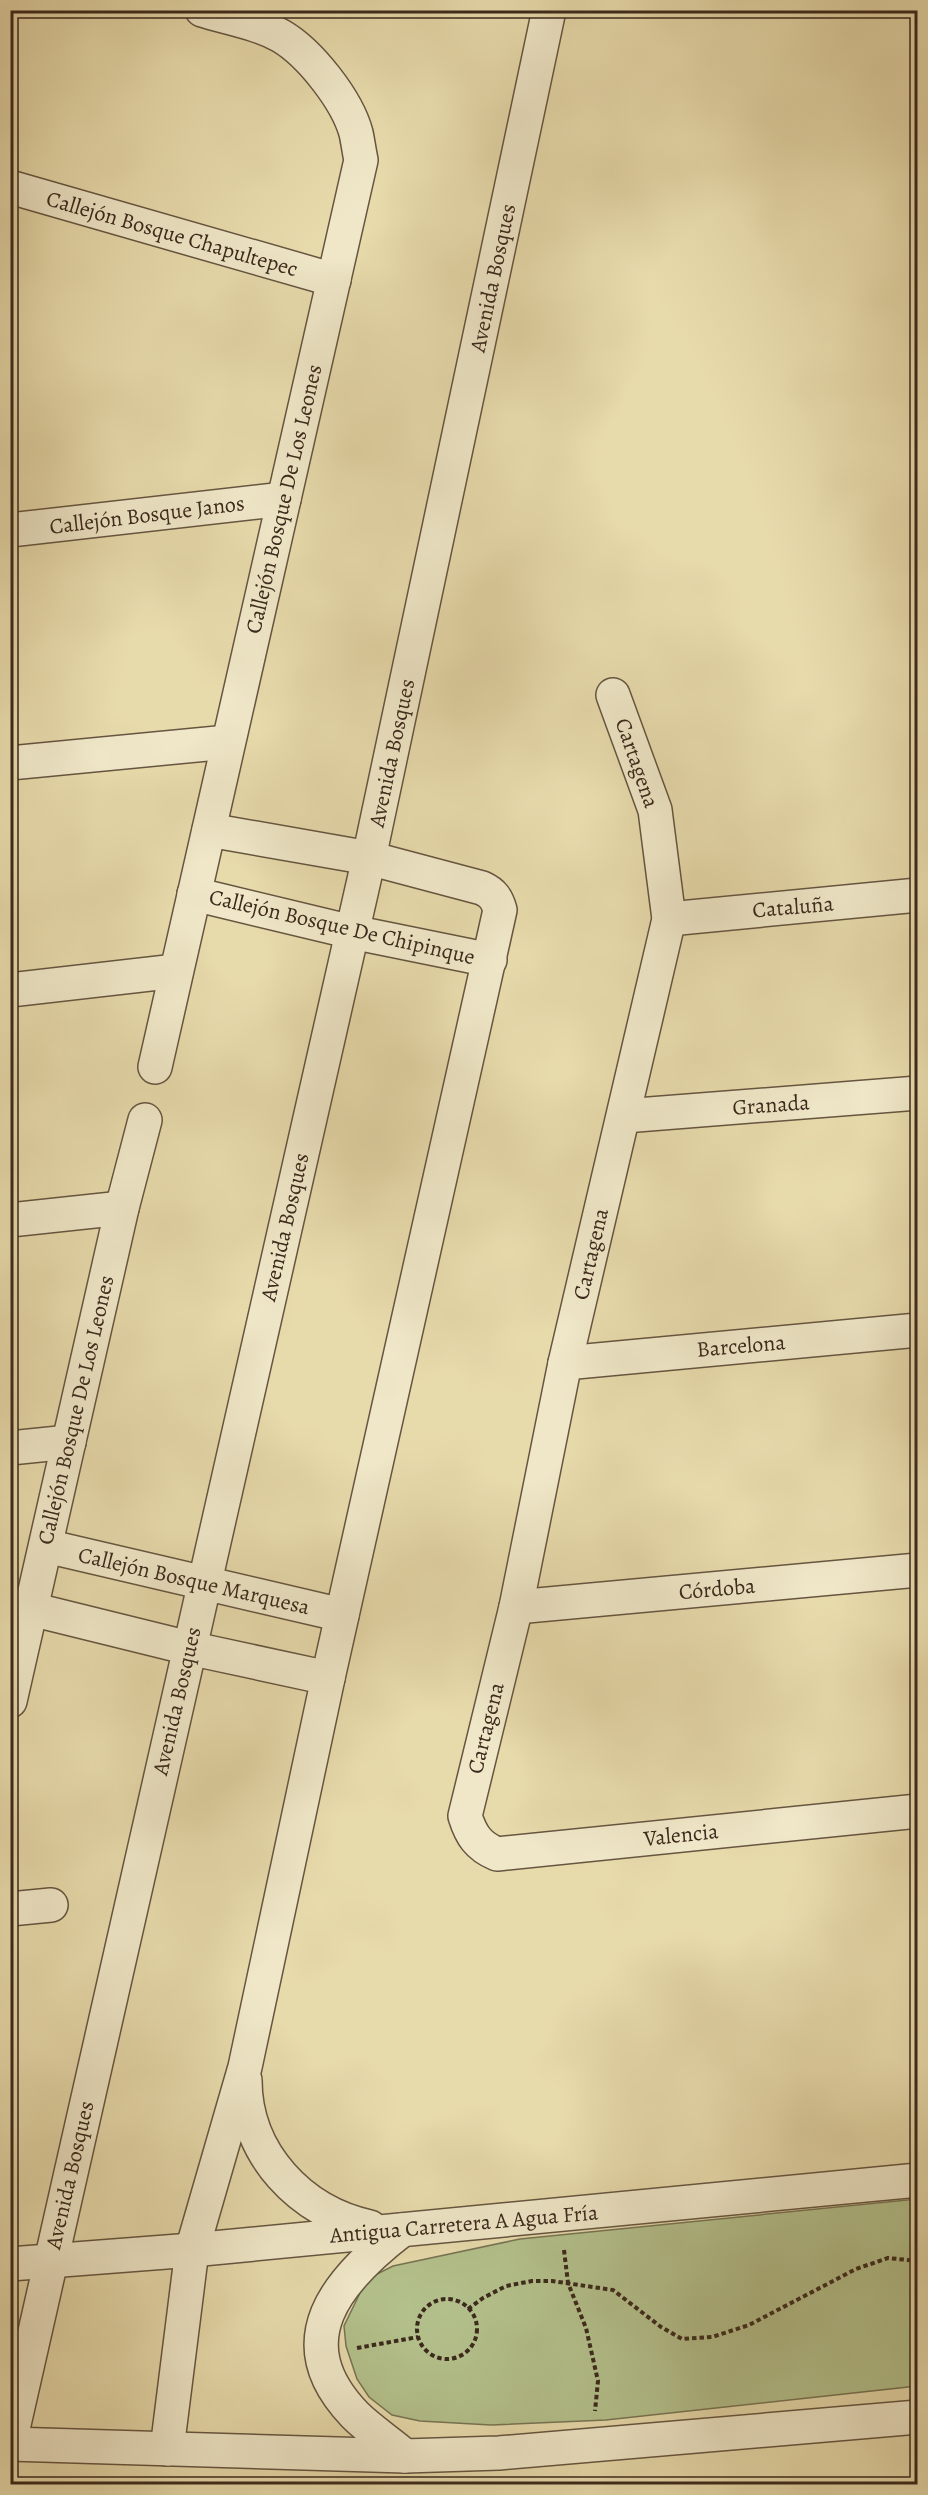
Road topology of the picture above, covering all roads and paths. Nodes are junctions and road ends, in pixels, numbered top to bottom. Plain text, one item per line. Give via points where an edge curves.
1 (202, 10) edge
2 (549, 10) edge
3 (10, 187) edge
4 (334, 280) junction
5 (284, 499) junction
6 (10, 530) edge
7 (613, 695) dead end
8 (228, 742) junction
9 (10, 763) edge
10 (208, 830) junction
11 (369, 858) junction
12 (194, 894) junction
13 (918, 896) edge
14 (669, 919) junction
15 (352, 932) junction
16 (490, 960) junction
17 (176, 971) junction
18 (10, 990) edge
19 (155, 1067) dead end
20 (918, 1093) edge
21 (624, 1116) junction
22 (145, 1120) dead end
23 (122, 1208) junction
24 (10, 1220) edge
25 (918, 1330) edge
26 (565, 1363) junction
27 (69, 1442) junction
28 (10, 1448) edge
29 (46, 1546) junction
30 (918, 1570) edge
31 (204, 1582) junction
32 (516, 1607) junction
33 (31, 1609) junction
34 (342, 1615) junction
35 (189, 1648) junction
36 (328, 1678) junction
37 (12, 1685) edge
38 (918, 1811) edge
39 (465, 1816) joint
40 (51, 1905) dead end
41 (10, 1909) edge
42 (244, 2067) junction
43 (918, 2180) edge
44 (402, 2230) junction
45 (563, 2244) dead end
46 (192, 2250) junction
47 (51, 2260) junction
48 (918, 2261) edge
49 (10, 2264) edge
50 (568, 2283) junction
51 (468, 2309) junction
52 (418, 2337) junction
53 (347, 2350) dead end
54 (918, 2417) edge
55 (594, 2421) dead end
56 (10, 2443) edge
57 (167, 2449) junction
58 (405, 2456) junction

1 - 4 street, Callejón Bosque De Los Leones via 281,36 314,64 348,113 361,160
2 - 11 street, Avenida Bosques
3 - 4 street, Callejón Bosque Chapultepec
4 - 5 street, Callejón Bosque De Los Leones
5 - 6 street, Callejón Bosque Janos
5 - 8 street, Callejón Bosque De Los Leones
7 - 14 street, Cartagena via 655,810
8 - 9 street
8 - 10 street, Callejón Bosque De Los Leones
10 - 11 street
10 - 12 street, Callejón Bosque De Los Leones
11 - 15 street, Avenida Bosques
11 - 16 street via 492,893 500,910
12 - 15 street, Callejón Bosque De Chipinque
12 - 17 street, Callejón Bosque De Los Leones
13 - 14 street, Cataluña
14 - 21 street, Cartagena
15 - 16 street, Callejón Bosque De Chipinque
15 - 31 street, Avenida Bosques
16 - 34 street
17 - 18 street
17 - 19 street, Callejón Bosque De Los Leones
20 - 21 street, Granada
21 - 26 street, Cartagena
22 - 23 street, Callejón Bosque De Los Leones
23 - 24 street
23 - 27 street, Callejón Bosque De Los Leones
25 - 26 street, Barcelona
26 - 32 street, Cartagena
27 - 28 street
27 - 29 street, Callejón Bosque De Los Leones
29 - 31 street, Callejón Bosque Marquesa
29 - 33 street, Callejón Bosque De Los Leones
30 - 32 street, Córdoba
31 - 34 street, Callejón Bosque Marquesa
31 - 35 street, Avenida Bosques
32 - 39 street, Cartagena
33 - 35 street
33 - 37 street, Callejón Bosque De Los Leones
34 - 36 street
35 - 36 street
35 - 47 street, Avenida Bosques
36 - 42 street
38 - 39 street, Valencia via 497,1854 476,1840
40 - 41 street
42 - 44 street via 249,2117 258,2140 286,2182 327,2213 351,2223
42 - 46 street
43 - 44 street, Antigua Carretera A Agua Fría
44 - 46 street, Antigua Carretera A Agua Fría
44 - 58 street via 368,2257 341,2289 323,2322 320,2346 332,2384 344,2400
45 - 50 path
46 - 47 street, Antigua Carretera A Agua Fría
46 - 57 street
47 - 49 street, Antigua Carretera A Agua Fría
47 - 56 street, Avenida Bosques
48 - 50 path via 888,2258 856,2269 749,2325 712,2337 682,2339 613,2289
50 - 51 path via 532,2281 506,2286
50 - 55 path via 586,2328 598,2381
51 - 52 path via 453,2300 435,2302 421,2313
51 - 52 path via 476,2322 476,2338 466,2353 456,2359 429,2354
52 - 53 path
54 - 58 street via 499,2453
56 - 57 street
57 - 58 street

